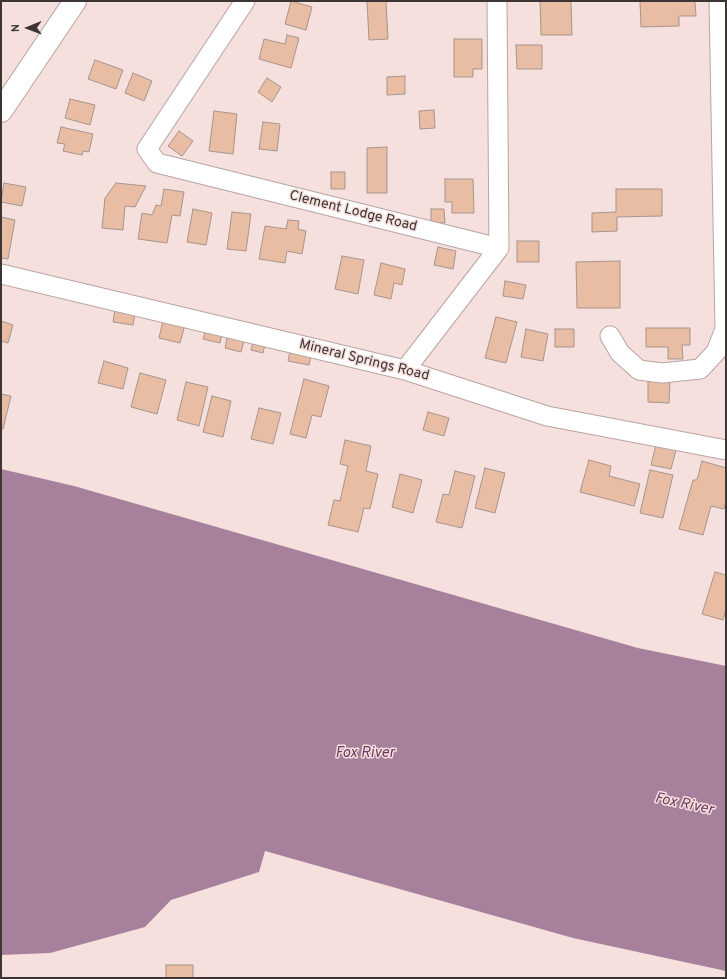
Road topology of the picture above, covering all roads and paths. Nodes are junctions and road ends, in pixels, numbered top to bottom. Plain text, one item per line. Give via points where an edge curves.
1 (75, 1) edge
2 (245, 1) edge
3 (497, 1) edge
4 (719, 1) edge
5 (1, 111) edge
6 (499, 248) junction
7 (1, 274) edge
8 (610, 336) dead end
9 (404, 370) junction
10 (726, 450) edge

1 - 5 street
2 - 6 street, Clement Lodge Road via 147,149 157,163
3 - 6 street
4 - 8 street via 725,329 716,352 700,369 662,373 639,370 620,353
6 - 9 street
7 - 9 street, Mineral Springs Road
9 - 10 street, Mineral Springs Road via 547,416

